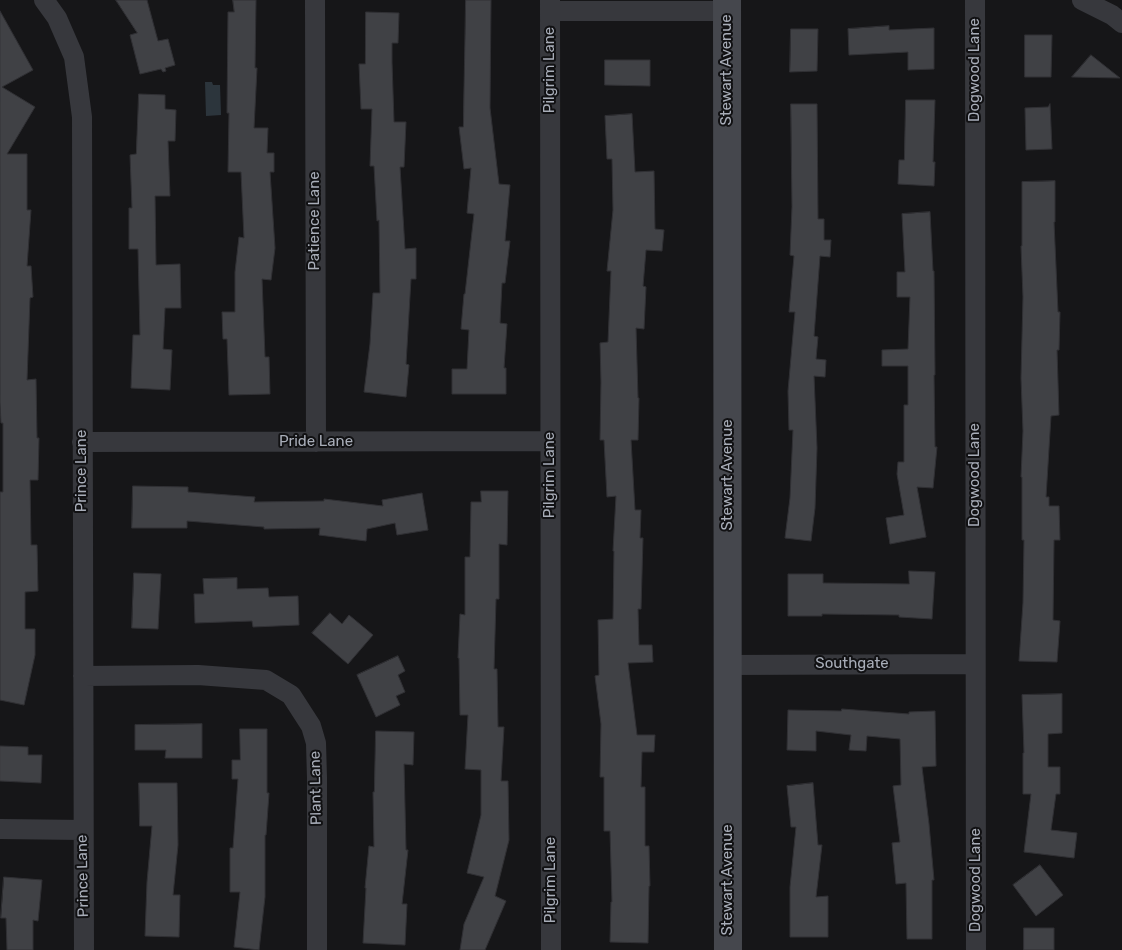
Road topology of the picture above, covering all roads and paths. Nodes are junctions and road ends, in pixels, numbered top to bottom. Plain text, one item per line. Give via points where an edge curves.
1 (44, 0) edge
2 (315, 0) edge
3 (975, 0) edge
4 (1082, 0) edge
5 (727, 5) edge
6 (550, 6) edge
7 (1122, 23) edge
8 (550, 441) junction
9 (82, 442) junction
10 (316, 442) junction
11 (975, 664) junction
12 (728, 665) junction
13 (83, 676) junction
14 (0, 829) edge
15 (82, 830) junction
16 (84, 950) edge
17 (317, 950) edge
18 (551, 950) edge
19 (728, 950) edge
20 (976, 950) edge

1 - 9 street, Prince Lane via 57,18 74,58 82,117
2 - 10 street, Patience Lane
3 - 11 street, Dogwood Lane
4 - 7 street
5 - 6 street
5 - 12 street, Stewart Avenue
6 - 8 street, Pilgrim Lane
8 - 10 street, Pride Lane
8 - 18 street, Pilgrim Lane
9 - 10 street, Pride Lane
9 - 13 street, Prince Lane
11 - 12 street, Southgate
11 - 20 street, Dogwood Lane
12 - 19 street, Stewart Avenue
13 - 15 street, Prince Lane
13 - 17 street, Plant Lane via 198,675 266,680 291,695 310,726 316,743
14 - 15 street
15 - 16 street, Prince Lane

